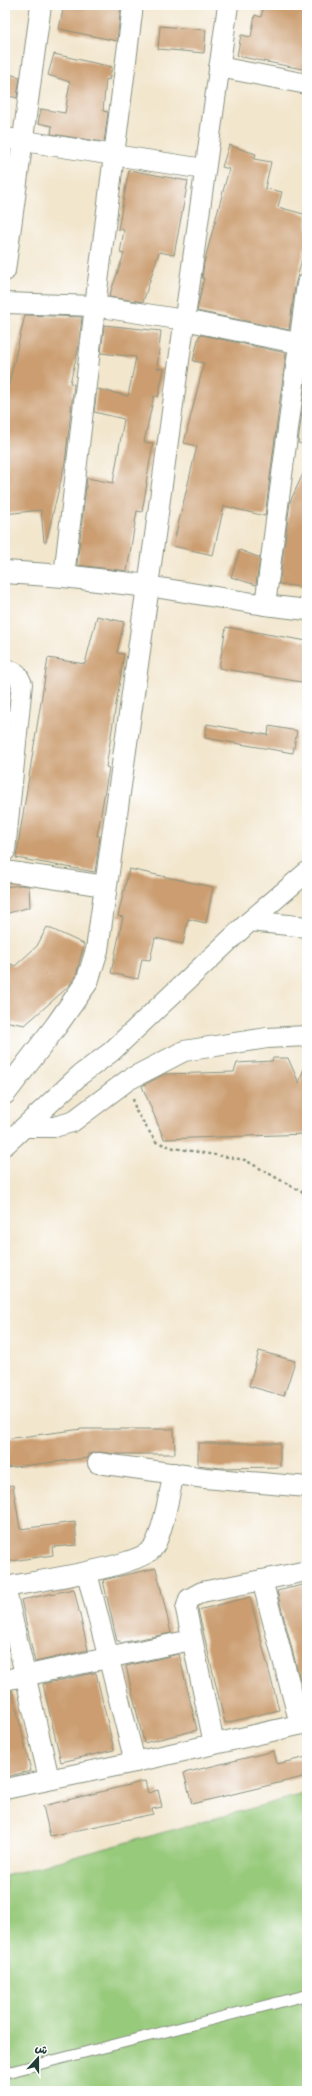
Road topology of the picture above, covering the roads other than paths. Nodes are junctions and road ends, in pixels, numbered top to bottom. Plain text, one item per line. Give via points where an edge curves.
1 (41, 5) edge
2 (134, 5) edge
3 (228, 5) edge
4 (219, 67) junction
5 (307, 84) edge
6 (14, 139) edge
7 (115, 155) junction
8 (204, 169) junction
9 (5, 271) edge
10 (307, 284) edge
11 (5, 303) edge
12 (95, 306) junction
13 (184, 320) junction
14 (304, 344) edge
15 (5, 572) edge
16 (64, 576) junction
17 (148, 586) junction
18 (265, 605) junction
19 (307, 610) edge
20 (5, 668) edge
21 (5, 851) edge
22 (5, 871) edge
23 (307, 872) edge
24 (105, 886) junction
25 (250, 921) junction
26 (307, 926) edge
27 (307, 1036) edge
28 (5, 1093) edge
29 (25, 1127) junction
30 (5, 1145) edge
31 (98, 1463) dead end
32 (174, 1474) junction
33 (307, 1487) edge
34 (307, 1571) edge
35 (87, 1573) junction
36 (262, 1580) junction
37 (5, 1587) edge
38 (191, 1640) junction
39 (108, 1657) junction
40 (25, 1676) junction
41 (5, 1680) edge
42 (303, 1723) edge
43 (214, 1744) junction
44 (135, 1762) junction
45 (49, 1779) junction
46 (5, 1789) edge
47 (307, 1995) edge
48 (5, 2073) edge

1 - 6 street
2 - 7 street
3 - 4 street
4 - 5 street
4 - 8 street
6 - 7 street
6 - 9 street
7 - 8 street
7 - 12 street
8 - 13 street
10 - 14 street
11 - 12 street
12 - 13 street
12 - 16 street
13 - 14 street
13 - 17 street
14 - 18 street
15 - 16 street
16 - 17 street
17 - 18 street
17 - 24 street
18 - 19 street
20 - 21 street via 17,674 22,684
22 - 24 street
23 - 25 street
24 - 28 street via 97,950 87,982
25 - 26 street
25 - 29 street via 111,1052 80,1075
27 - 29 street via 267,1038 184,1051 128,1080 72,1122 54,1127
29 - 30 street
31 - 32 street
32 - 33 street
32 - 35 street via 158,1538 152,1549 137,1557
34 - 36 street
35 - 37 street
35 - 39 street
36 - 38 street via 194,1595 187,1603 186,1609
36 - 42 street
37 - 40 street
38 - 39 street
38 - 43 street
39 - 40 street
39 - 44 street
40 - 41 street
40 - 45 street
42 - 43 street
43 - 44 street
44 - 45 street
45 - 46 street
47 - 48 lane

